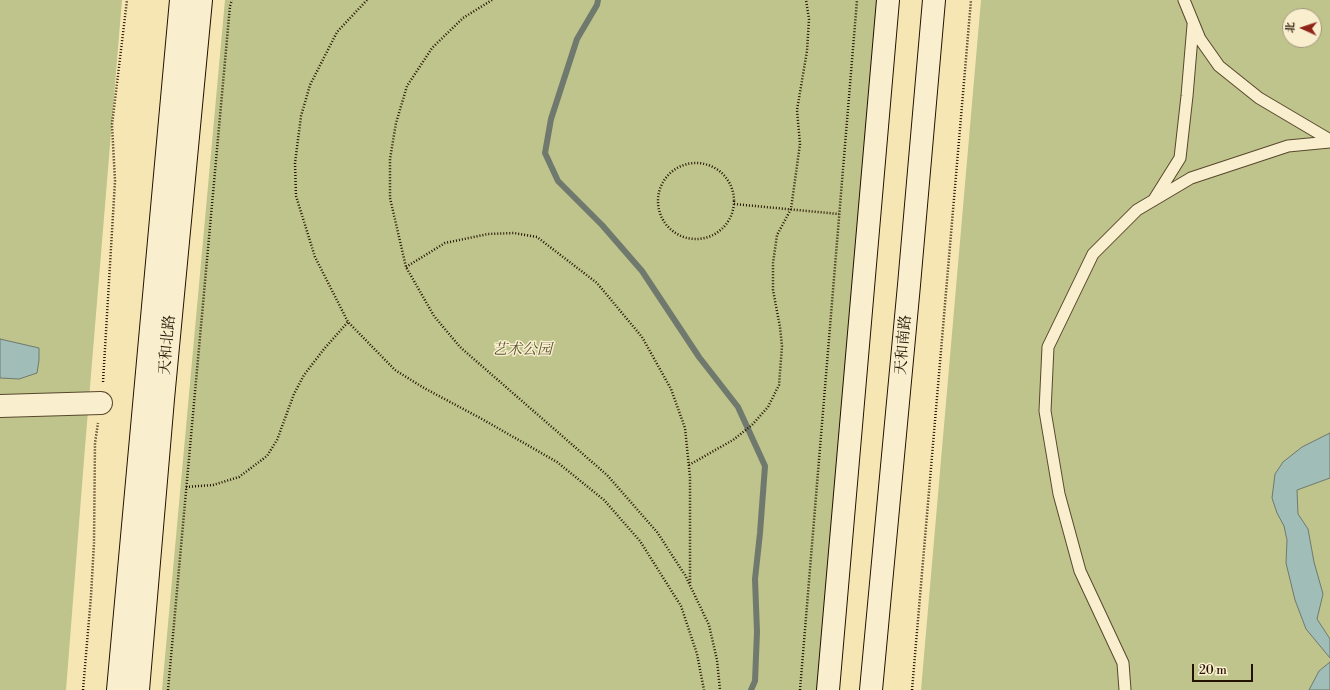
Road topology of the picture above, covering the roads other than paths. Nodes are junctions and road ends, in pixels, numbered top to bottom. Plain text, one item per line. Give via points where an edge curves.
1 (181, 0) edge
2 (201, 0) edge
3 (888, 0) edge
4 (934, 0) edge
5 (1184, 0) edge
6 (1193, 22) junction
7 (1330, 141) edge
8 (1153, 200) junction
9 (101, 403) road end
10 (0, 406) edge
11 (118, 690) edge
12 (138, 690) edge
13 (828, 690) edge
14 (871, 690) edge
15 (1125, 690) edge

1 - 11 street, 天和北路
2 - 12 street, 天和北路
3 - 13 street
4 - 14 street, 天和南路
5 - 6 lane
6 - 7 lane via 1200,39 1219,66 1259,98
6 - 8 lane via 1180,158
7 - 8 lane via 1288,146 1191,178
8 - 15 lane via 1137,210 1093,254 1048,347 1045,411 1059,494 1080,571 1123,663
9 - 10 street

